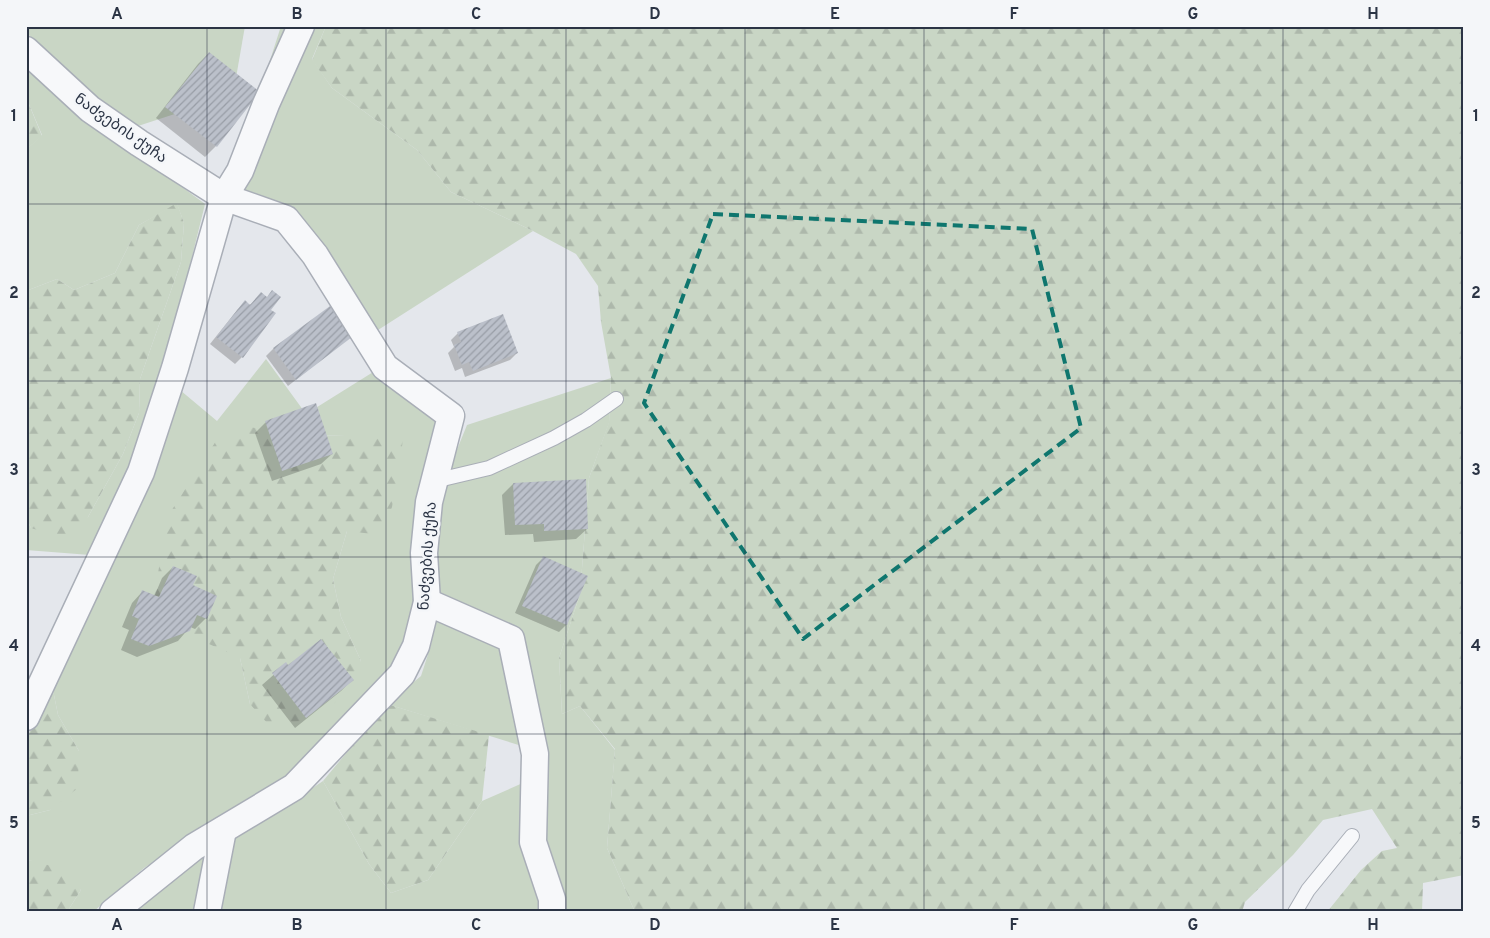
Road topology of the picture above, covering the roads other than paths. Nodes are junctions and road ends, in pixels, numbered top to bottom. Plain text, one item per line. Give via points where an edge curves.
1 (301, 26) edge
2 (26, 50) edge
3 (224, 196) junction
4 (616, 399) dead end
5 (434, 481) junction
6 (427, 602) junction
7 (26, 717) edge
8 (223, 830) junction
9 (1352, 836) dead end
10 (113, 912) edge
11 (206, 912) edge
12 (552, 912) edge
13 (1295, 912) edge

1 - 3 street via 240,172
2 - 3 street, ნაძვების ქუჩა via 90,109
3 - 5 street, ნაძვების ქუჩა via 286,219 315,255 385,367 451,416
3 - 7 street via 175,368 141,472
4 - 5 lane via 554,438 489,468
5 - 6 street, ნაძვების ქუჩა via 424,553
6 - 8 street, ნაძვების ქუჩა via 416,646 402,674 294,787
6 - 12 street via 511,639 535,754 532,842 552,899
8 - 10 street, ნაძვების ქუჩა via 194,847
8 - 11 street
9 - 13 lane via 1308,890

